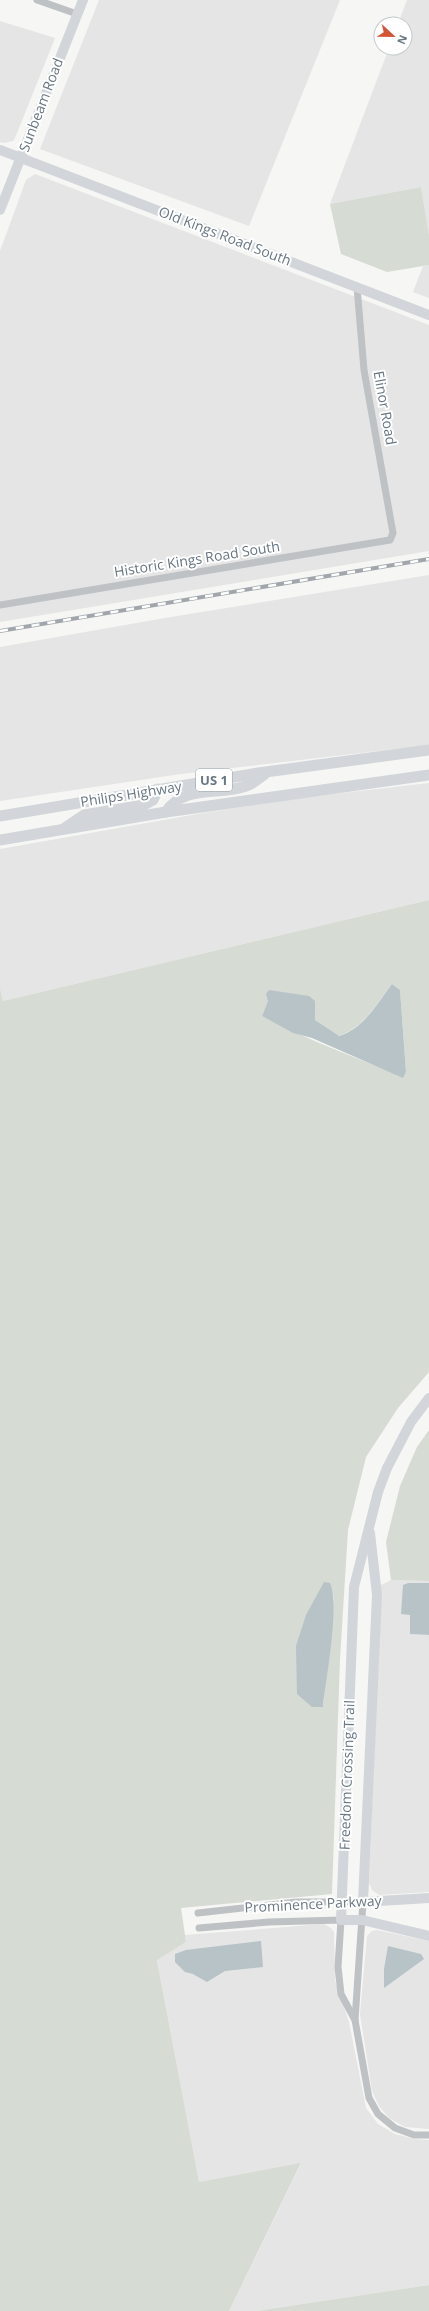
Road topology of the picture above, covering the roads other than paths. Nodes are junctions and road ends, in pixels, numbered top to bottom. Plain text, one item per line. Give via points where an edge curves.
1 (37, 0) edge
2 (83, 0) edge
3 (77, 14) junction
4 (0, 150) edge
5 (20, 158) junction
6 (0, 210) edge
7 (357, 287) junction
8 (429, 315) edge
9 (393, 533) joint
10 (0, 605) edge
11 (429, 750) edge
12 (269, 772) junction
13 (429, 775) edge
14 (158, 789) junction
15 (166, 812) junction
16 (0, 816) edge
17 (62, 829) junction
18 (0, 840) edge
19 (429, 1398) edge
20 (369, 1529) junction
21 (429, 1898) edge
22 (342, 1902) junction
23 (363, 1902) junction
24 (198, 1913) dead end
25 (341, 1920) junction
26 (362, 1920) junction
27 (199, 1928) dead end
28 (429, 1936) edge
29 (355, 2020) junction
30 (429, 2135) edge

1 - 3 street
2 - 3 street, Sunbeam Road
3 - 5 street, Sunbeam Road
4 - 5 street, Old Kings Road South
5 - 6 street, Sunbeam Road
5 - 7 street, Old Kings Road South
7 - 8 street, Old Kings Road South
7 - 9 street, Elinor Road via 364,370
9 - 10 street, Historic Kings Road South via 390,540
11 - 12 main road, Philips Highway / US 1
12 - 14 main road, Philips Highway / US 1
12 - 15 main road via 246,786 187,795 171,805
13 - 15 main road, Philips Highway / US 1
14 - 16 main road, Philips Highway / US 1
14 - 17 main road via 152,800 144,805 84,815
15 - 17 main road, Philips Highway / US 1
17 - 18 main road, Philips Highway / US 1
19 - 20 street, Freedom Crossing Trail via 411,1422 387,1468
20 - 22 street, Freedom Crossing Trail via 354,1587
20 - 23 street, Freedom Crossing Trail via 377,1595
21 - 23 street, Prominence Parkway
22 - 23 street, Prominence Parkway
22 - 24 street, Prominence Parkway via 296,1902
22 - 25 street, Freedom Crossing Trail
23 - 26 street, Freedom Crossing Trail
25 - 26 street, Prominence Parkway
25 - 27 street, Prominence Parkway via 269,1922
25 - 29 street, Freedom Crossing Trail via 338,1967 342,1994
26 - 28 street, Prominence Parkway
26 - 29 street, Freedom Crossing Trail
29 - 30 street, Freedom Crossing Trail via 369,2098 378,2114 395,2128 414,2135

